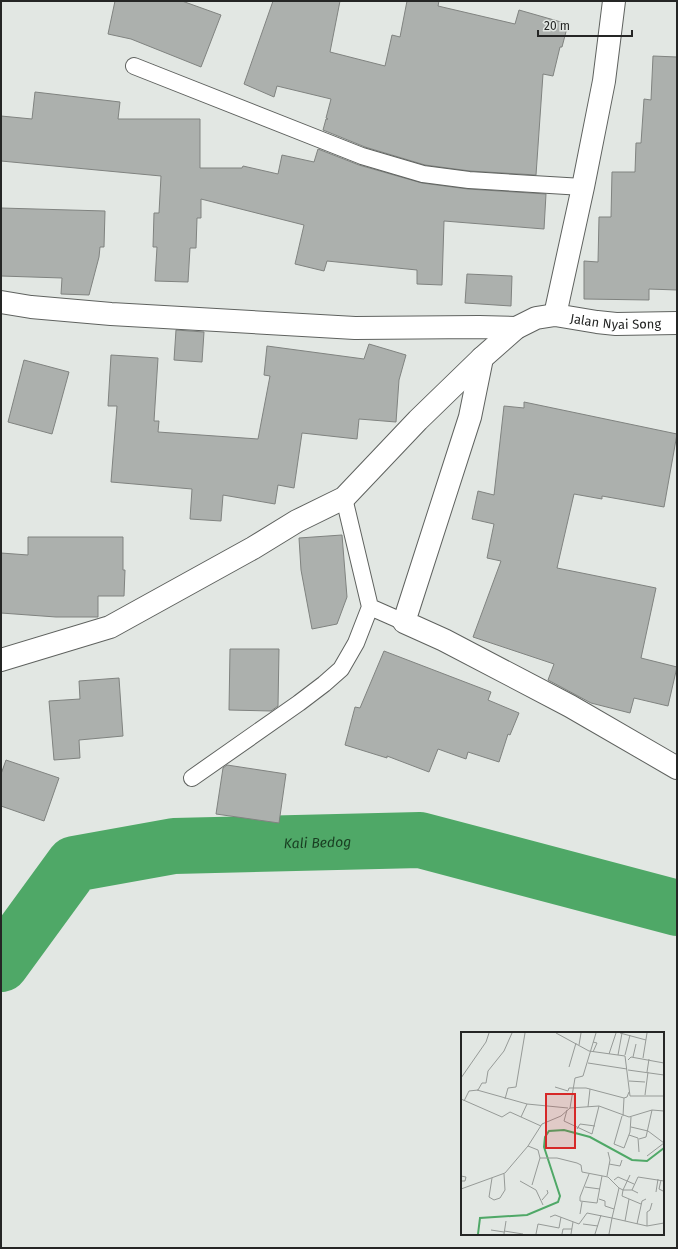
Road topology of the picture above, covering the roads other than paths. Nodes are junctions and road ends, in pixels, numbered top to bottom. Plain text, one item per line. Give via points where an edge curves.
1 (614, 1) edge
2 (134, 66) dead end
3 (583, 187) junction
4 (1, 302) edge
5 (555, 315) junction
6 (677, 323) edge
7 (516, 328) junction
8 (482, 358) junction
9 (344, 498) junction
10 (370, 606) junction
11 (404, 622) junction
12 (1, 660) edge
13 (677, 768) edge
14 (192, 778) dead end

1 - 3 street via 604,81
2 - 3 lane via 362,156 424,174 469,180
3 - 5 street
4 - 7 street via 111,314 355,328
5 - 6 street, Jalan Nyai Song via 616,324
5 - 7 street, Jalan Nyai Song via 536,318
7 - 8 street
8 - 9 street via 418,420
8 - 11 street via 470,417
9 - 10 lane
9 - 12 street via 297,521 110,627
10 - 11 lane
10 - 14 lane via 356,643 341,669 299,703
11 - 13 street via 570,706

